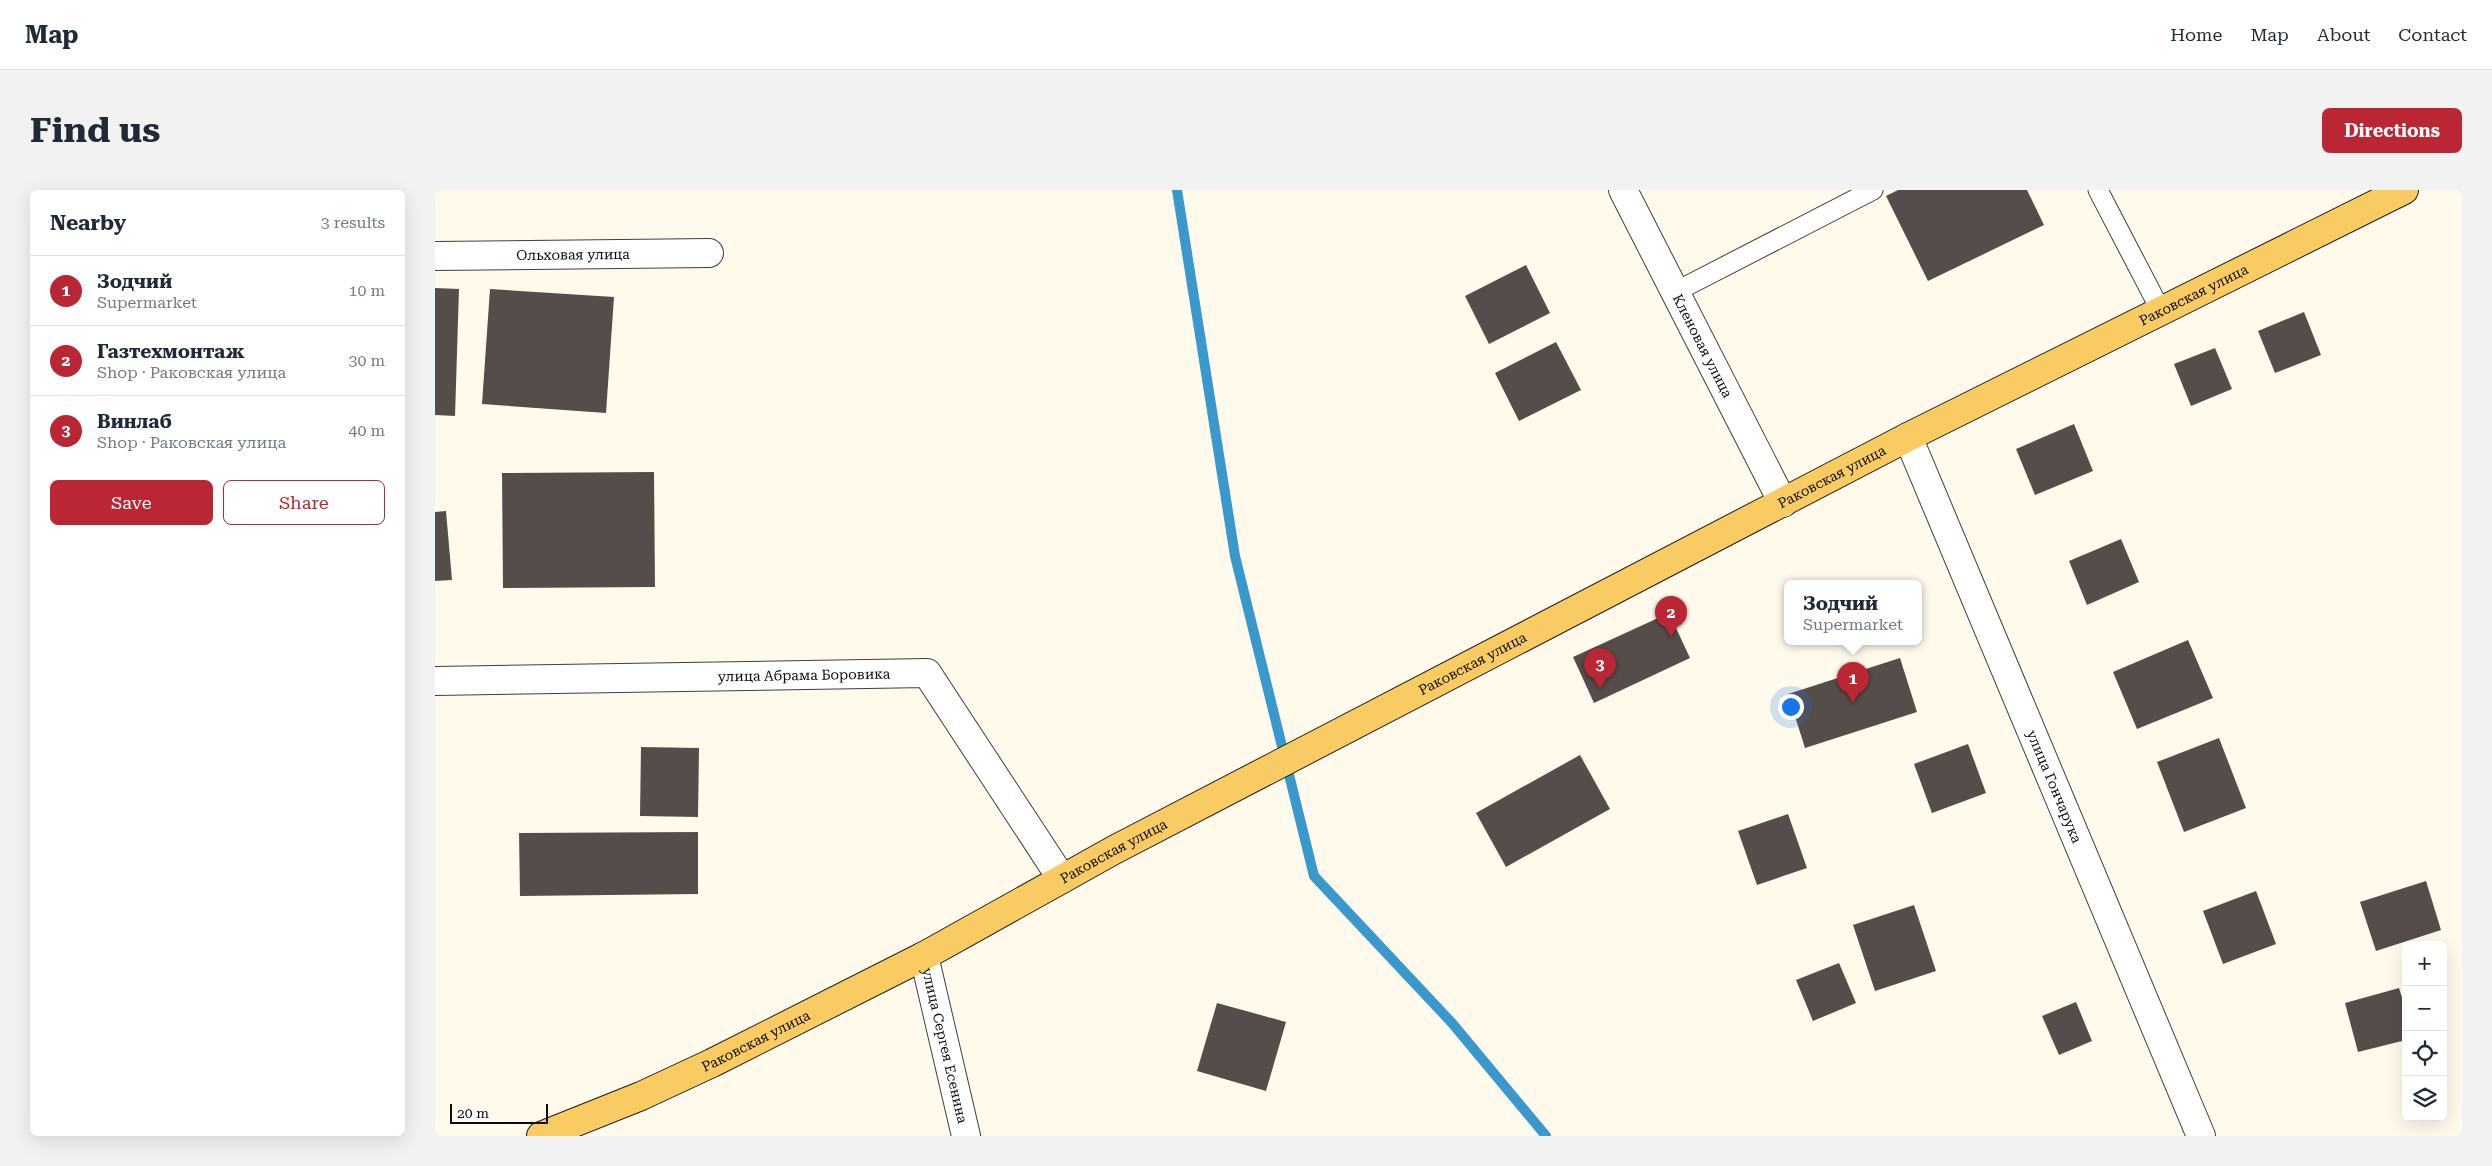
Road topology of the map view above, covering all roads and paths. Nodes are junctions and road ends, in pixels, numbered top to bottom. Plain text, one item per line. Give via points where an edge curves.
1 (1623, 190) edge
2 (1873, 190) edge
3 (2098, 190) edge
4 (2404, 190) edge
5 (709, 254) dead end
6 (435, 256) edge
7 (1675, 292) junction
8 (2161, 311) junction
9 (1908, 437) junction
10 (1783, 503) junction
11 (435, 681) edge
12 (1062, 879) junction
13 (924, 956) junction
14 (541, 1136) edge
15 (966, 1136) edge
16 (2201, 1136) edge

1 - 7 street, Кленовая улица
2 - 7 lane
3 - 8 lane
4 - 8 main road, Раковская улица
5 - 6 street, Ольховая улица
7 - 10 street, Кленовая улица
8 - 9 main road, Раковская улица
9 - 10 main road, Раковская улица
9 - 16 street, улица Гончарука
10 - 12 main road, Раковская улица
11 - 12 street, улица Абрама Боровика via 927,673
12 - 13 main road, Раковская улица
13 - 14 main road, Раковская улица via 712,1063
13 - 15 street, улица Сергея Есенина

